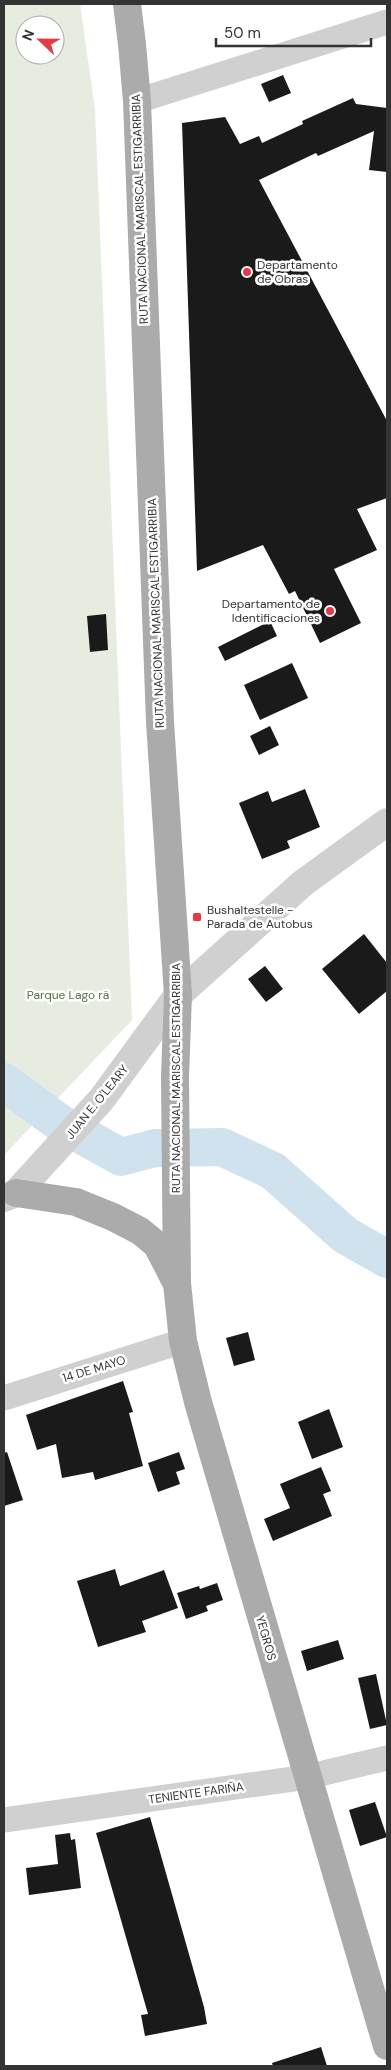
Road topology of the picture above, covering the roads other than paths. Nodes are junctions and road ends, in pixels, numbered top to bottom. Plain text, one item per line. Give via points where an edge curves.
1 (127, 4) edge
2 (387, 22) edge
3 (136, 101) junction
4 (387, 822) edge
5 (178, 994) junction
6 (10, 1195) edge
7 (177, 1223) joint
8 (177, 1283) junction
9 (184, 1341) junction
10 (4, 1398) edge
11 (387, 1758) edge
12 (307, 1777) junction
13 (4, 1820) edge
14 (387, 2046) edge

1 - 3 main road, RUTA NACIONAL MARISCAL ESTIGARRIBIA
2 - 3 street
3 - 5 main road, RUTA NACIONAL MARISCAL ESTIGARRIBIA via 160,722
4 - 5 street, JUAN E. O'LEARY via 303,883
5 - 6 street, JUAN E. O'LEARY via 101,1100 53,1154
5 - 7 main road, RUTA NACIONAL MARISCAL ESTIGARRIBIA via 175,1077
6 - 8 main road via 76,1202 140,1231 157,1245
7 - 8 main road, YEGROS
8 - 9 main road, YEGROS
9 - 10 street, 14 DE MAYO
9 - 12 main road, YEGROS via 198,1402
11 - 12 street, TENIENTE FARIÑA
12 - 13 street, TENIENTE FARIÑA
12 - 14 main road, YEGROS

